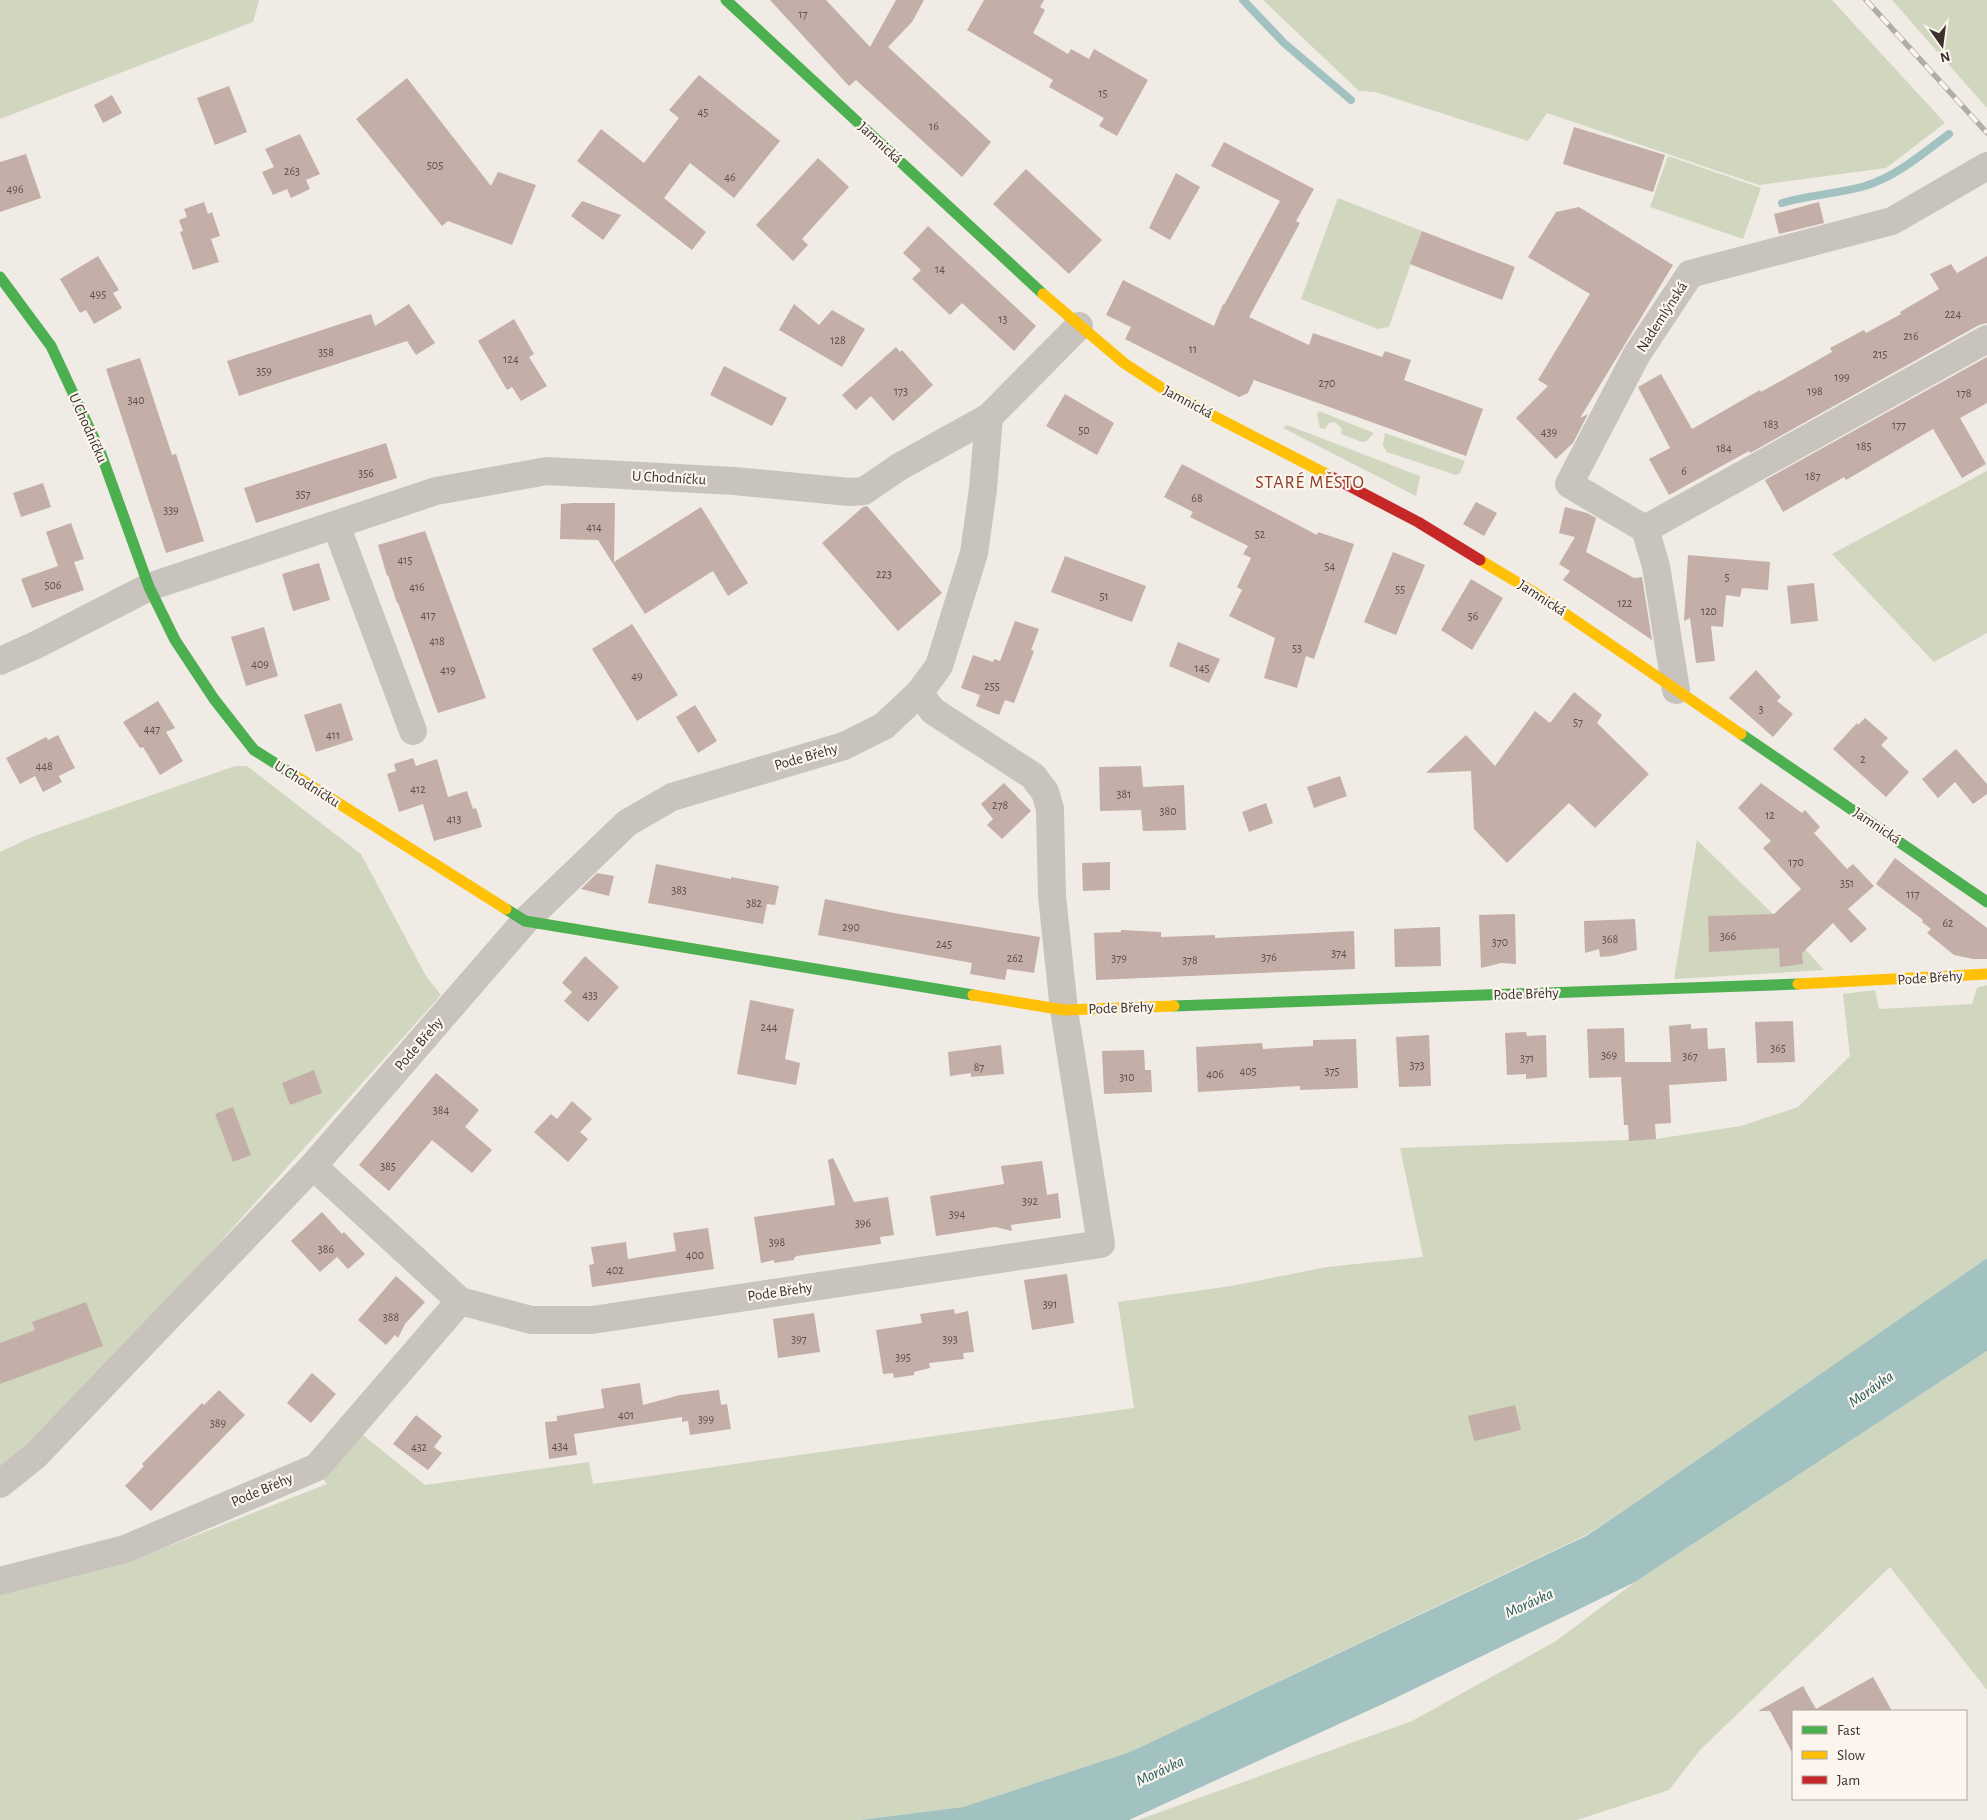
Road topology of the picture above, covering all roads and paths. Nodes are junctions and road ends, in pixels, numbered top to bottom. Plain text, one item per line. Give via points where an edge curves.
1 (726, 0) edge
2 (1987, 166) edge
3 (1, 281) edge
4 (1079, 326) junction
5 (1987, 339) edge
6 (989, 416) junction
7 (336, 525) junction
8 (1645, 529) junction
9 (149, 587) junction
10 (0, 661) edge
11 (1676, 690) junction
12 (919, 693) junction
13 (413, 731) dead end
14 (1987, 902) edge
15 (525, 921) junction
16 (1987, 974) edge
17 (1064, 1010) junction
18 (313, 1166) junction
19 (460, 1301) junction
20 (0, 1484) edge
21 (0, 1581) edge

1 - 4 street, Jamnická
2 - 8 street, Nademlýnská via 1892,221 1690,274 1637,354 1570,484
3 - 9 street, U Chodníčku via 51,346 100,451
4 - 6 street
4 - 11 street, Jamnická via 1124,363 1171,394 1418,522 1536,593
5 - 8 street
6 - 7 street, U Chodníčku via 899,467 864,491 547,471 436,491
6 - 12 street via 974,553 939,666
7 - 9 street, U Chodníčku
7 - 13 street
8 - 11 street via 1656,566
9 - 10 street, U Chodníčku
9 - 15 street, U Chodníčku via 174,640 254,750
11 - 14 street, Jamnická
12 - 15 street, Pode Břehy via 884,726 844,746 672,797 626,823
12 - 17 street via 933,711 1033,776 1045,792 1050,809 1052,896
15 - 17 street, Pode Břehy
15 - 18 street, Pode Břehy
16 - 17 street, Pode Břehy via 1867,982
17 - 19 street, Pode Břehy via 1101,1244 592,1320 531,1320
18 - 19 street, Pode Břehy
18 - 20 street, Pode Břehy via 34,1456
19 - 21 street, Pode Břehy via 317,1467 125,1549

